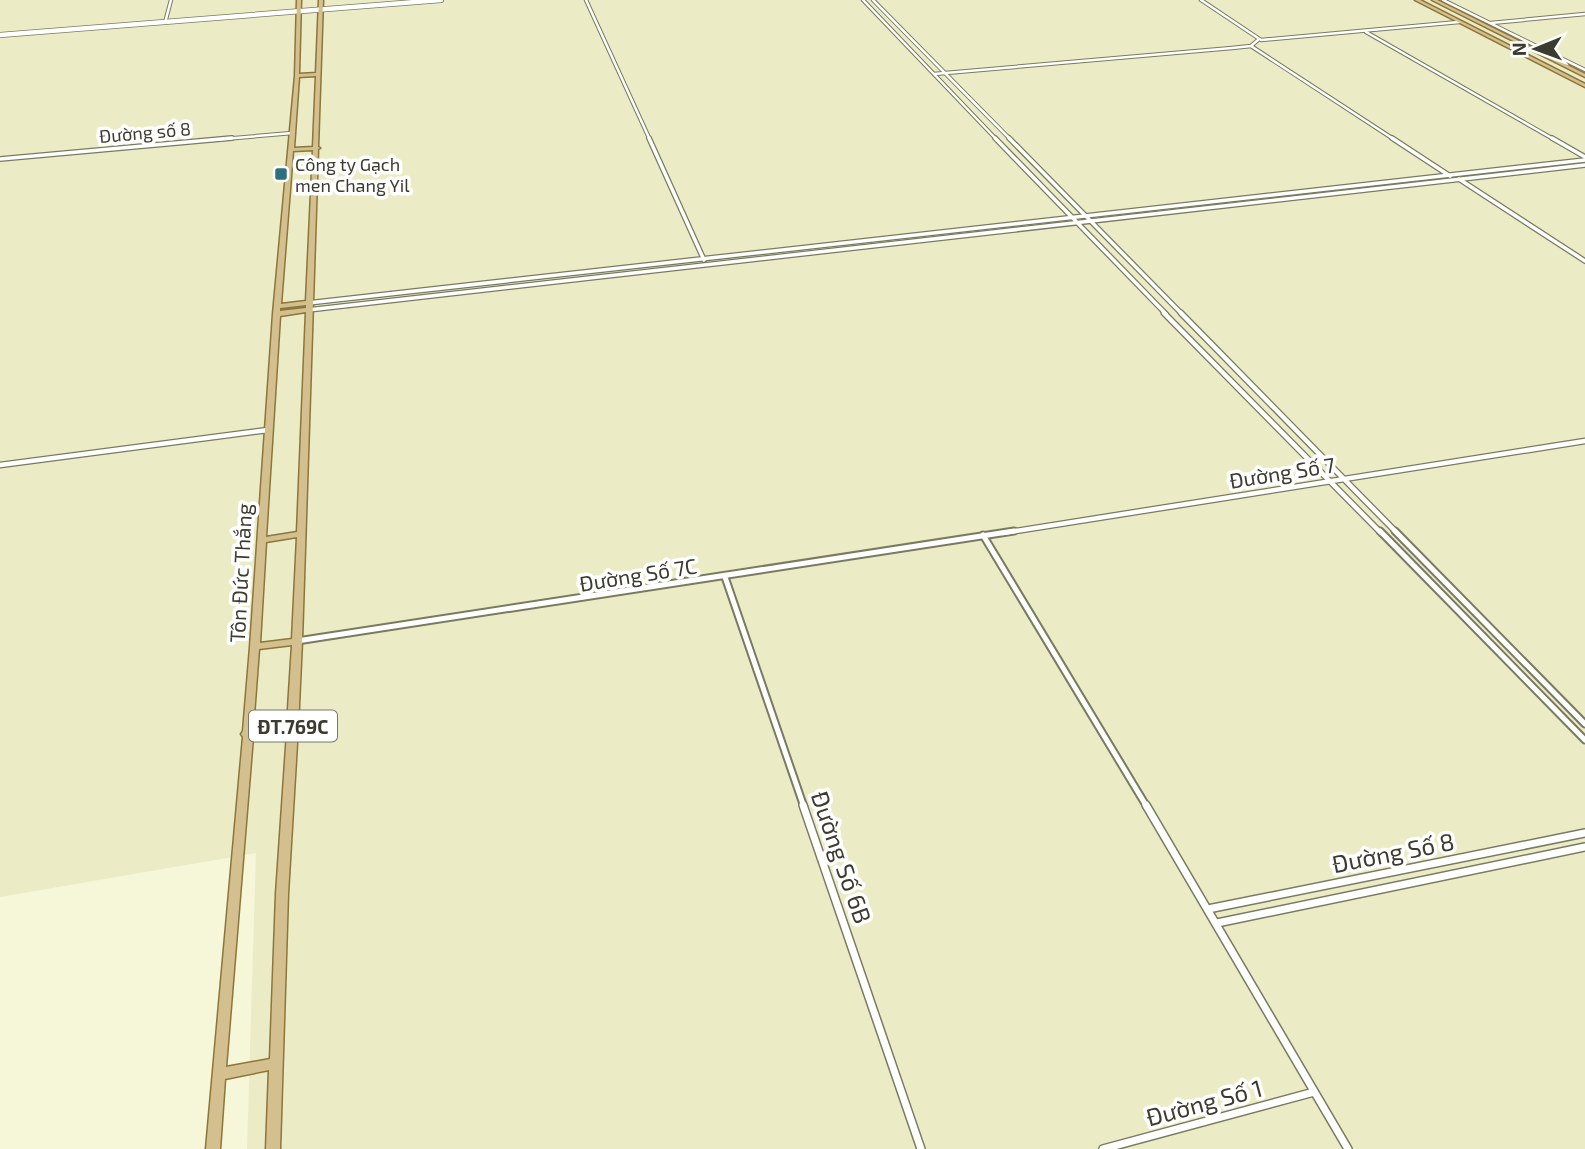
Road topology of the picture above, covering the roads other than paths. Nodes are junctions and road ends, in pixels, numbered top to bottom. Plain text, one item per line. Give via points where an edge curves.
1 (171, 0) edge
2 (379, 0) edge
3 (441, 0) edge
4 (586, 0) edge
5 (863, 0) edge
6 (873, 0) edge
7 (1201, 0) edge
8 (1416, 0) edge
9 (1434, 0) edge
10 (1443, 0) edge
11 (321, 4) edge
12 (298, 6) edge
13 (1585, 14) edge
14 (887, 15) junction
15 (878, 16) junction
16 (165, 21) junction
17 (1459, 22) junction
18 (1490, 23) junction
19 (1481, 24) junction
20 (1363, 31) junction
21 (0, 33) edge
22 (1257, 41) junction
23 (1251, 46) junction
24 (1585, 70) edge
25 (944, 73) junction
26 (319, 74) junction
27 (934, 74) junction
28 (297, 76) junction
29 (1585, 76) edge
30 (1585, 86) edge
31 (292, 133) junction
32 (1005, 136) junction
33 (994, 137) junction
34 (317, 148) junction
35 (291, 150) junction
36 (0, 159) edge
37 (1585, 160) edge
38 (1450, 176) junction
39 (1457, 179) junction
40 (1084, 217) junction
41 (1072, 218) junction
42 (1090, 223) junction
43 (1077, 224) junction
44 (897, 237) junction
45 (901, 244) junction
46 (704, 259) junction
47 (1585, 261) edge
48 (707, 266) junction
49 (531, 278) junction
50 (531, 285) junction
51 (308, 306) junction
52 (276, 310) junction
53 (268, 430) junction
54 (1585, 441) edge
55 (0, 465) edge
56 (1340, 478) junction
57 (1328, 480) junction
58 (300, 534) junction
59 (984, 535) junction
60 (261, 540) junction
61 (725, 577) junction
62 (297, 641) junction
63 (255, 647) junction
64 (1585, 724) edge
65 (293, 727) junction
66 (246, 734) junction
67 (1585, 740) edge
68 (1585, 833) edge
69 (1585, 847) edge
70 (1208, 909) junction
71 (1217, 923) junction
72 (277, 1063) junction
73 (219, 1074) junction
74 (1314, 1092) junction
75 (213, 1149) edge
76 (274, 1149) edge
77 (921, 1149) edge
78 (1103, 1149) edge
79 (1348, 1149) edge

1 - 16 street
2 - 11 main road
3 - 11 main road
4 - 46 street
5 - 15 street
6 - 14 street
7 - 22 street
8 - 17 main road
9 - 19 main road
10 - 18 street
11 - 12 main road
11 - 26 main road, ĐT.769C
12 - 16 main road
12 - 28 main road, Tôn Đức Thắng / ĐT.769C
13 - 18 street
14 - 15 street
14 - 25 street
15 - 27 street
16 - 21 main road
17 - 20 street
17 - 30 main road
18 - 19 street
18 - 24 street
19 - 29 main road
20 - 22 street
20 - 37 street
22 - 23 street
23 - 25 street
23 - 38 street
25 - 27 street
25 - 32 street
26 - 28 main road
26 - 34 main road, ĐT.769C
27 - 33 street
28 - 31 main road, Tôn Đức Thắng / ĐT.769C
31 - 35 main road, Tôn Đức Thắng / ĐT.769C
31 - 36 street, Đường số 8
32 - 33 street
32 - 40 street
33 - 41 street
34 - 35 main road
34 - 51 main road, ĐT.769C
35 - 52 main road, Tôn Đức Thắng / ĐT.769C
37 - 38 street
37 - 39 street
38 - 39 street
38 - 40 street
39 - 42 street
39 - 47 street
40 - 41 street
40 - 42 street
41 - 43 street
41 - 44 street
42 - 43 street
42 - 56 street
43 - 45 street
43 - 57 street
44 - 45 street
44 - 46 street
45 - 48 street
46 - 48 street
46 - 49 street
48 - 50 street
49 - 50 street
49 - 51 street
50 - 51 street
51 - 52 main road
51 - 58 main road, ĐT.769C
52 - 53 main road, Tôn Đức Thắng / ĐT.769C
53 - 55 street
53 - 60 main road, Tôn Đức Thắng / ĐT.769C
54 - 56 street, Đường Số 7
56 - 57 street, Đường Số 7
56 - 64 street
57 - 59 street, Đường Số 7
57 - 67 street
58 - 60 main road
58 - 62 main road, ĐT.769C
59 - 61 street, Đường Số 7C
59 - 70 street
60 - 63 main road, Tôn Đức Thắng / ĐT.769C
61 - 62 street, Đường Số 7C
61 - 77 street, Đường Số 6B
62 - 63 main road
62 - 65 main road, ĐT.769C
63 - 66 main road, Tôn Đức Thắng / ĐT.769C
65 - 66 main road
65 - 72 main road, ĐT.769C
66 - 73 main road, Tôn Đức Thắng / ĐT.769C
68 - 70 street, Đường Số 8
69 - 71 street, Đường Số 8
70 - 71 street
71 - 74 street
72 - 73 main road
72 - 76 main road, ĐT.769C
73 - 75 main road, Tôn Đức Thắng / ĐT.769C
74 - 78 street, Đường Số 1
74 - 79 street

